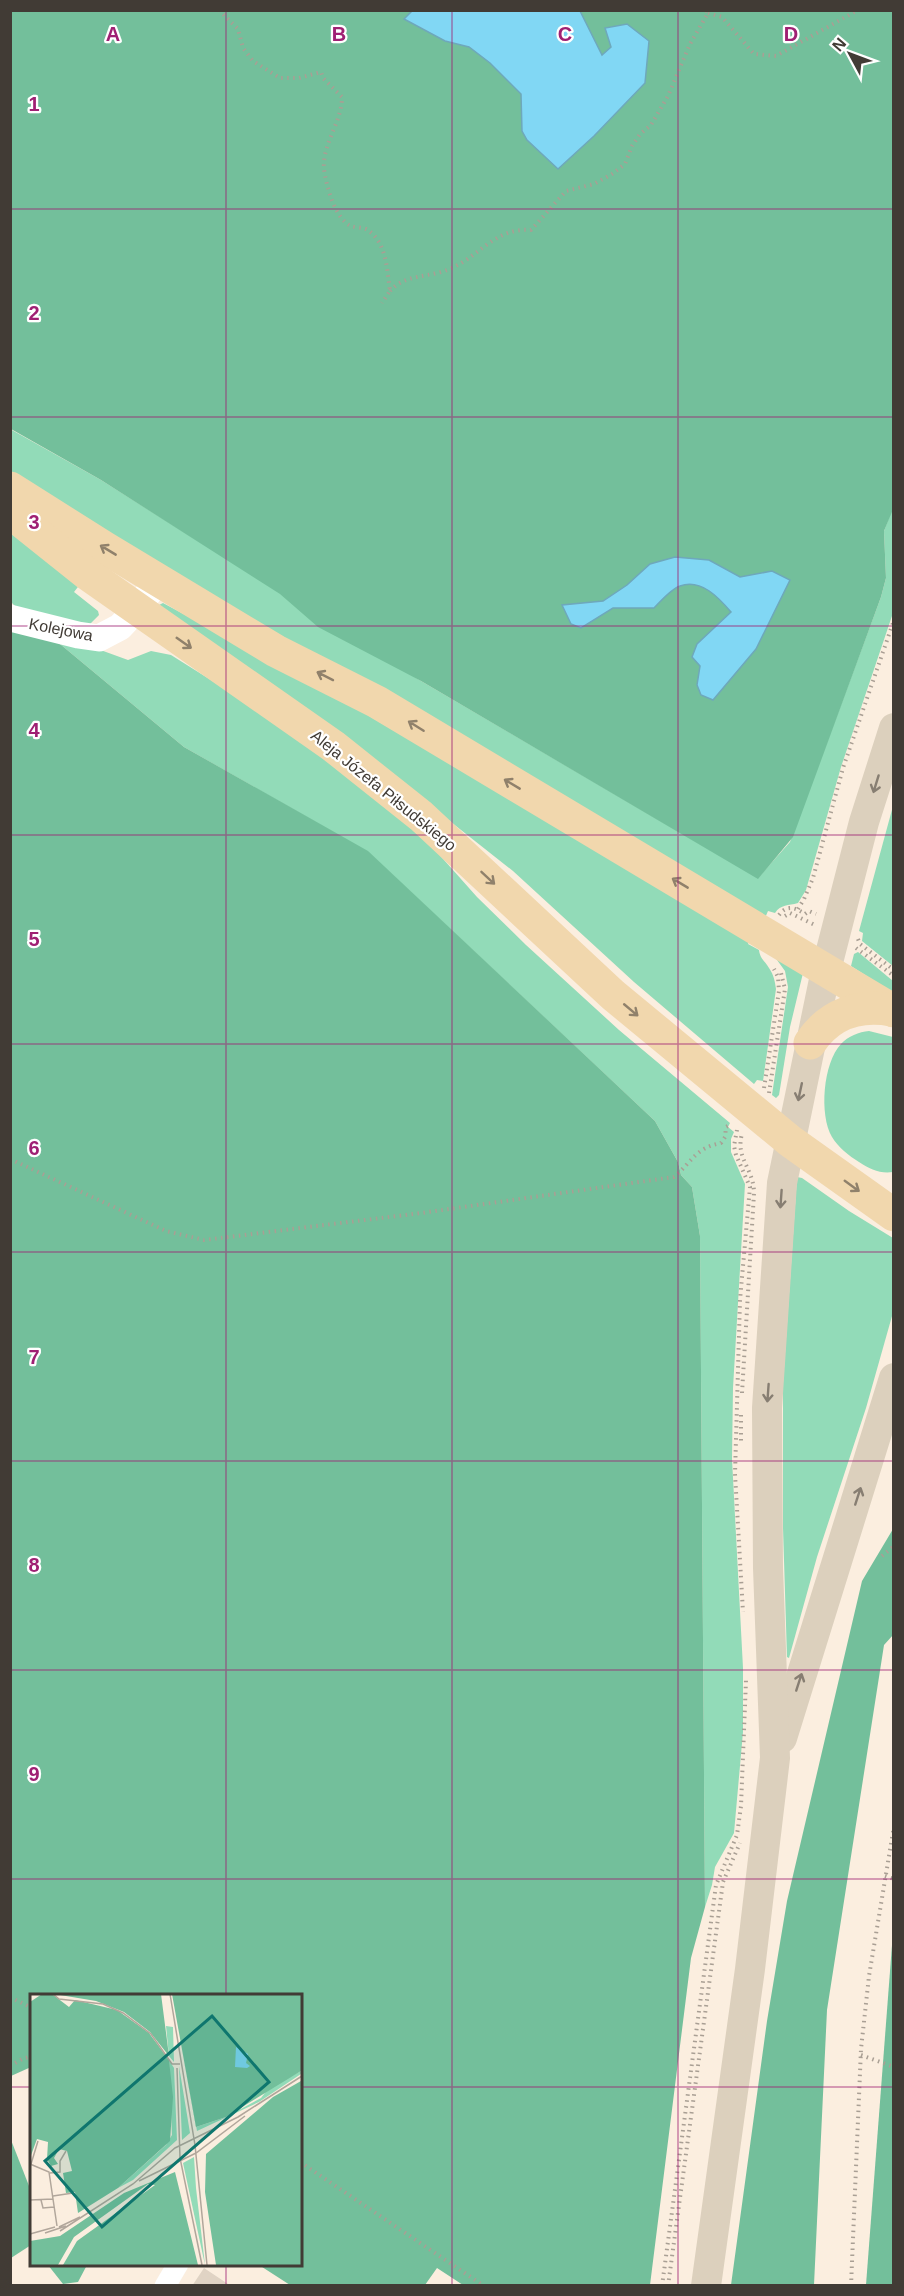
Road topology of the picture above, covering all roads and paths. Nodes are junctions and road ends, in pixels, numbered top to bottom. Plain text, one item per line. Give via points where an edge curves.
1 (219, 10) edge
2 (858, 10) edge
3 (707, 12) edge
4 (390, 291) junction
5 (382, 303) dead end
6 (10, 488) edge
7 (10, 512) edge
8 (159, 579) junction
9 (136, 610) junction
10 (10, 618) edge
11 (894, 620) edge
12 (894, 728) edge
13 (763, 933) junction
14 (771, 965) dead end
15 (826, 970) junction
16 (893, 1010) edge
17 (810, 1043) junction
18 (742, 1118) junction
19 (790, 1141) junction
20 (10, 1159) edge
21 (889, 1207) edge
22 (894, 1378) edge
23 (894, 1546) edge
24 (882, 1556) dead end
25 (744, 1614) dead end
26 (746, 1670) dead end
27 (775, 1758) junction
28 (894, 1826) edge
29 (730, 1863) dead end
30 (885, 1876) junction
31 (894, 1879) edge
32 (10, 1998) edge
33 (30, 2007) edge
34 (861, 2055) junction
35 (30, 2057) edge
36 (10, 2066) edge
37 (894, 2067) edge
38 (302, 2163) edge
39 (177, 2266) edge
40 (165, 2286) edge
41 (484, 2286) edge
42 (662, 2286) edge
43 (668, 2286) edge
44 (706, 2286) edge
45 (851, 2286) edge

1 - 4 path via 238,29 243,48 254,61 280,78 321,72 342,97 326,150 324,167 330,199 349,225 369,230 382,248
2 - 3 path via 776,56 754,54 722,17
3 - 4 path via 668,96 651,125 632,146 625,164 594,184 566,191 531,230 498,235 460,265 401,281
4 - 5 path
8 -> 6 main road
7 - 9 main road, Aleja Józefa Piłsudskiego
8 - 9 street, Kolejowa
13 -> 8 main road via 377,702 276,651
9 - 10 street, Kolejowa via 120,627 99,638
9 -> 18 main road, Aleja Józefa Piłsudskiego via 333,746 421,816
11 - 13 path via 843,768 808,891 798,909 787,908 777,917 773,915
12 -> 15 main road via 864,822
13 - 15 main road
14 - 18 path via 778,977 779,991 765,1088 762,1086
15 - 16 main road
15 - 17 main road
16 - 17 main road via 870,1007 849,1011 828,1023
17 -> 19 main road
18 - 19 main road, Aleja Józefa Piłsudskiego
18 - 20 path via 728,1124 721,1143 699,1151 674,1177 433,1212 204,1239 166,1231
18 - 25 path via 734,1146 750,1187 740,1300 735,1462
19 -> 21 main road, Aleja Józefa Piłsudskiego
19 -> 27 main road via 782,1184 767,1408
27 -> 22 main road
23 - 24 path
26 - 42 path via 739,1826 716,1885
27 - 44 main road
28 - 30 path
29 - 43 path via 723,1882
30 - 31 path
30 - 34 path
32 - 33 path
34 - 37 path
34 - 45 path
35 - 36 path
38 - 41 path
39 - 40 street

